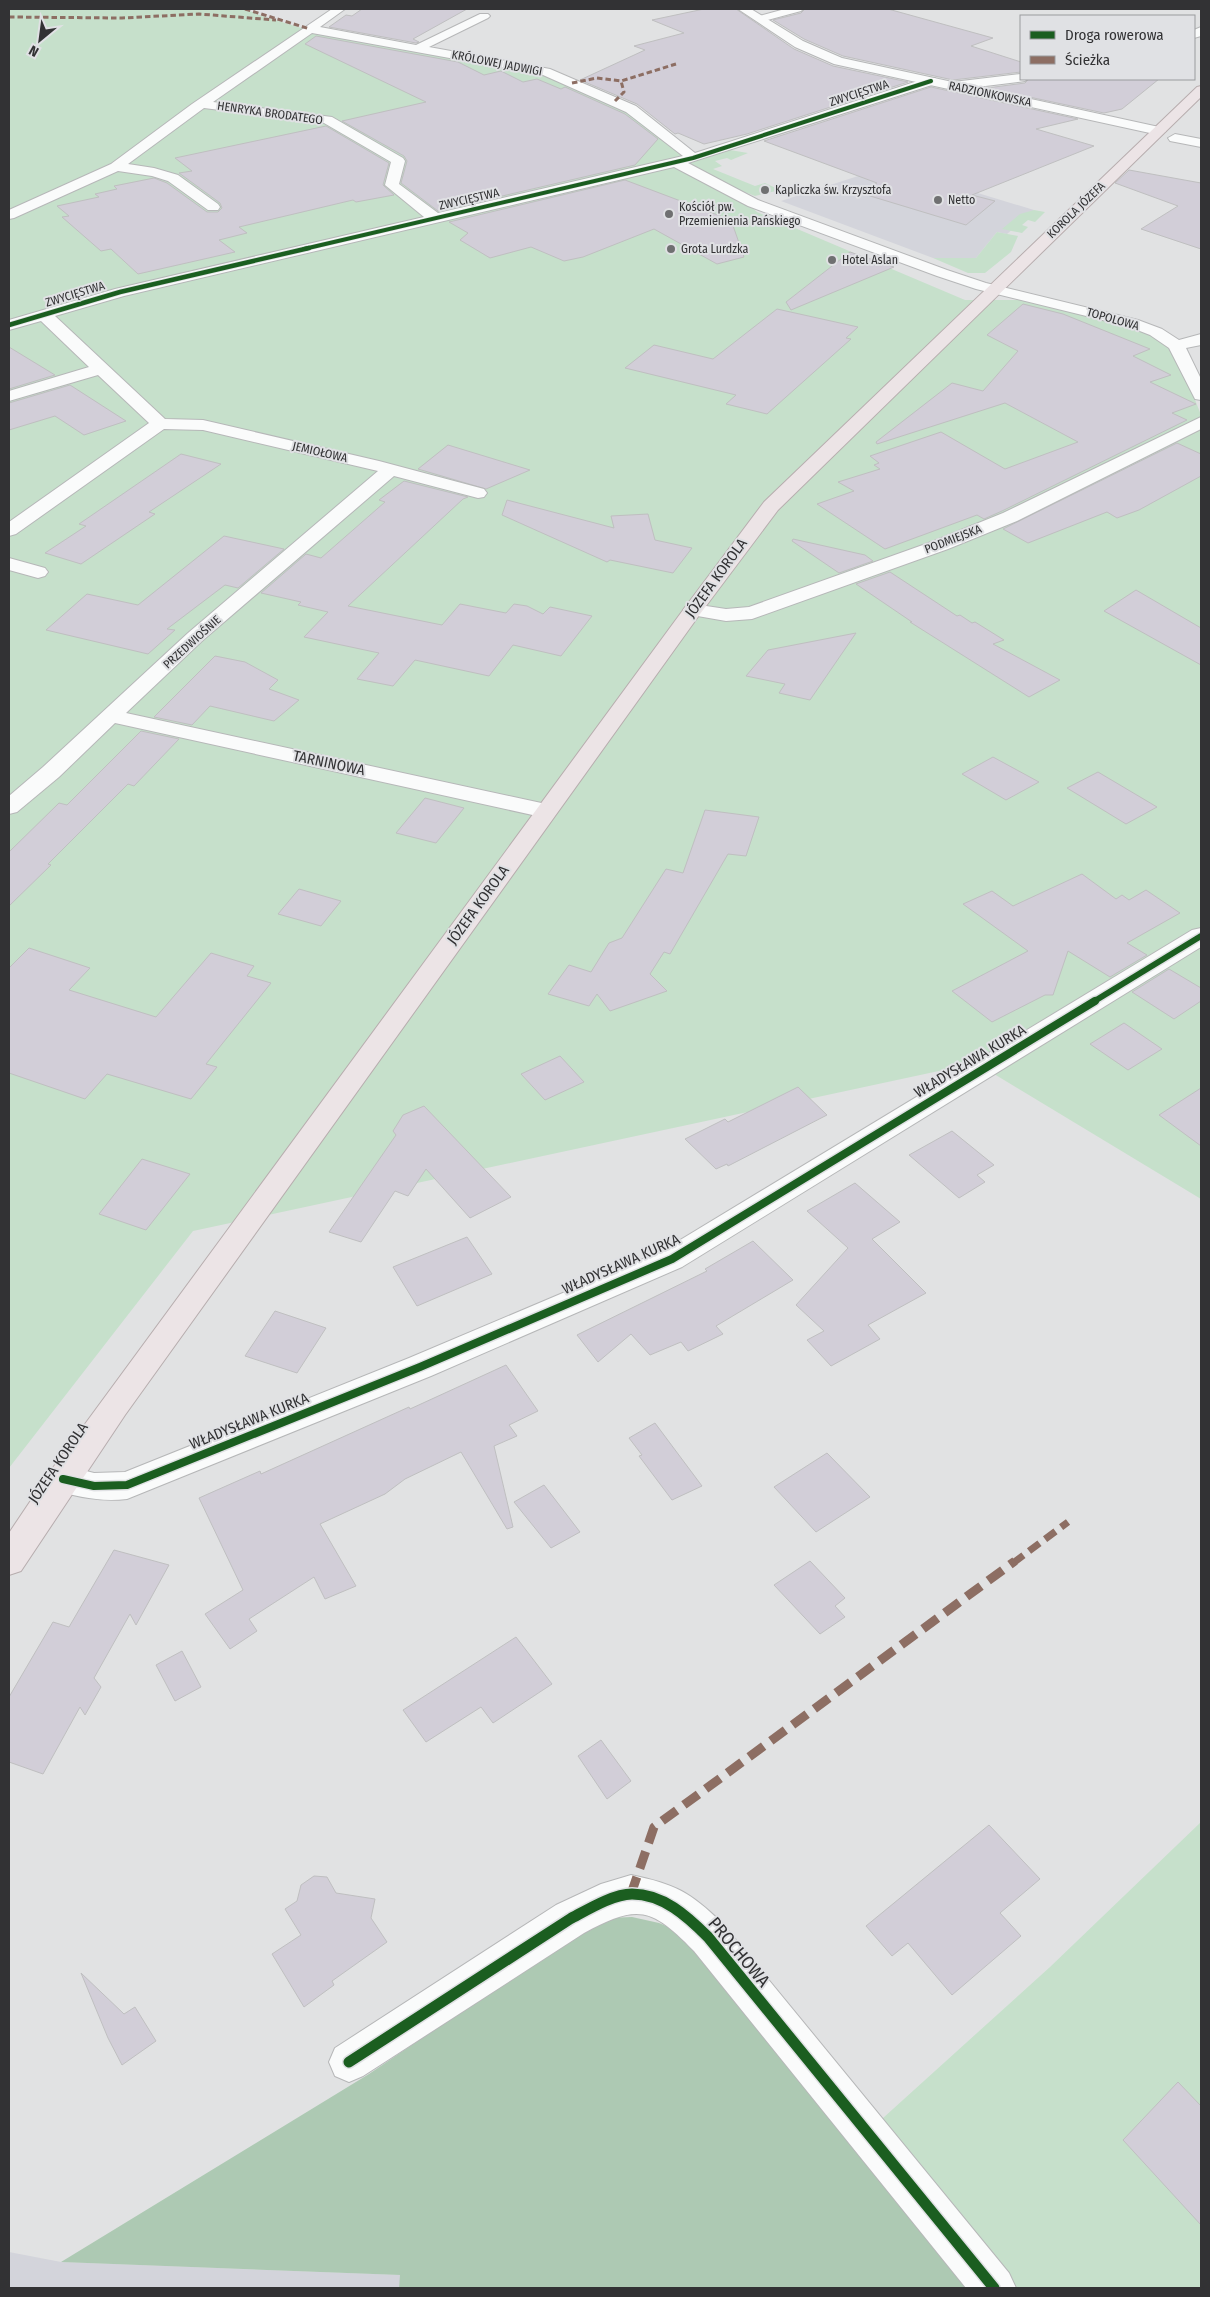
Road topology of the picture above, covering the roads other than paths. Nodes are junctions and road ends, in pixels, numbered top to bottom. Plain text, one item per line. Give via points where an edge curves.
1 (339, 9) edge
2 (744, 9) edge
3 (797, 9) edge
4 (484, 16) dead end
5 (760, 19) junction
6 (310, 30) junction
7 (416, 49) junction
8 (1020, 78) edge
9 (931, 82) junction
10 (953, 86) junction
11 (1201, 90) edge
12 (202, 104) junction
13 (1159, 131) junction
14 (1175, 138) dead end
15 (1201, 143) edge
16 (693, 158) junction
17 (675, 162) junction
18 (116, 167) junction
19 (212, 207) dead end
20 (9, 215) edge
21 (435, 218) junction
22 (993, 289) junction
23 (44, 315) junction
24 (9, 326) edge
25 (1201, 338) edge
26 (1176, 345) junction
27 (102, 368) junction
28 (1201, 395) edge
29 (9, 396) edge
30 (1201, 422) edge
31 (160, 424) junction
32 (385, 475) junction
33 (478, 493) dead end
34 (9, 530) edge
35 (9, 564) edge
36 (38, 572) dead end
37 (692, 610) junction
38 (111, 716) junction
39 (9, 807) edge
40 (546, 811) junction
41 (1201, 936) edge
42 (62, 1479) junction
43 (9, 1561) edge
44 (349, 2062) dead end
45 (994, 2288) edge

1 - 6 street
2 - 5 street, RADZIONKOWSKA
3 - 5 street
4 - 7 street
5 - 9 street, RADZIONKOWSKA via 799,44 826,56
6 - 7 street, KRÓLOWEJ JADWIGI
6 - 12 street
7 - 16 street, KRÓLOWEJ JADWIGI via 546,72 631,108
8 - 10 street
9 - 10 street, RADZIONKOWSKA
9 - 16 street, ZWYCIĘSTWA
10 - 13 street, RADZIONKOWSKA
11 - 13 highway
12 - 18 street
12 - 21 street, HENRYKA BRODATEGO via 327,120 398,161 392,185
13 - 22 highway, KOROLA JÓZEFA
14 - 15 street
16 - 17 street, ZWYCIĘSTWA
17 - 21 street, ZWYCIĘSTWA
17 - 22 street, TOPOLOWA via 753,203
18 - 19 street via 173,178
18 - 20 street
21 - 23 street, ZWYCIĘSTWA via 120,292
22 - 26 street, TOPOLOWA via 1132,324 1156,332
22 - 37 highway, JÓZEFA KOROLA via 770,506
23 - 24 street, ZWYCIĘSTWA
23 - 27 street
25 - 26 street
26 - 28 street
27 - 29 street
27 - 31 street
30 - 37 street, PODMIEJSKA via 1010,517 941,545 752,613 726,615
31 - 32 street, JEMIOŁOWA via 203,426
31 - 34 street
32 - 33 street, JEMIOŁOWA
32 - 38 street, PRZEDWIOŚNIE via 195,637
35 - 36 street
37 - 40 highway, JÓZEFA KOROLA
38 - 39 street, PRZEDWIOŚNIE
38 - 40 street, TARNINOWA
40 - 42 highway, JÓZEFA KOROLA
41 - 42 street, WŁADYSŁAWA KURKA via 672,1259 420,1367 127,1485 105,1489
42 - 43 highway, JÓZEFA KOROLA
44 - 45 street, PROCHOWA via 593,1907 632,1894 662,1900 688,1917 708,1937

